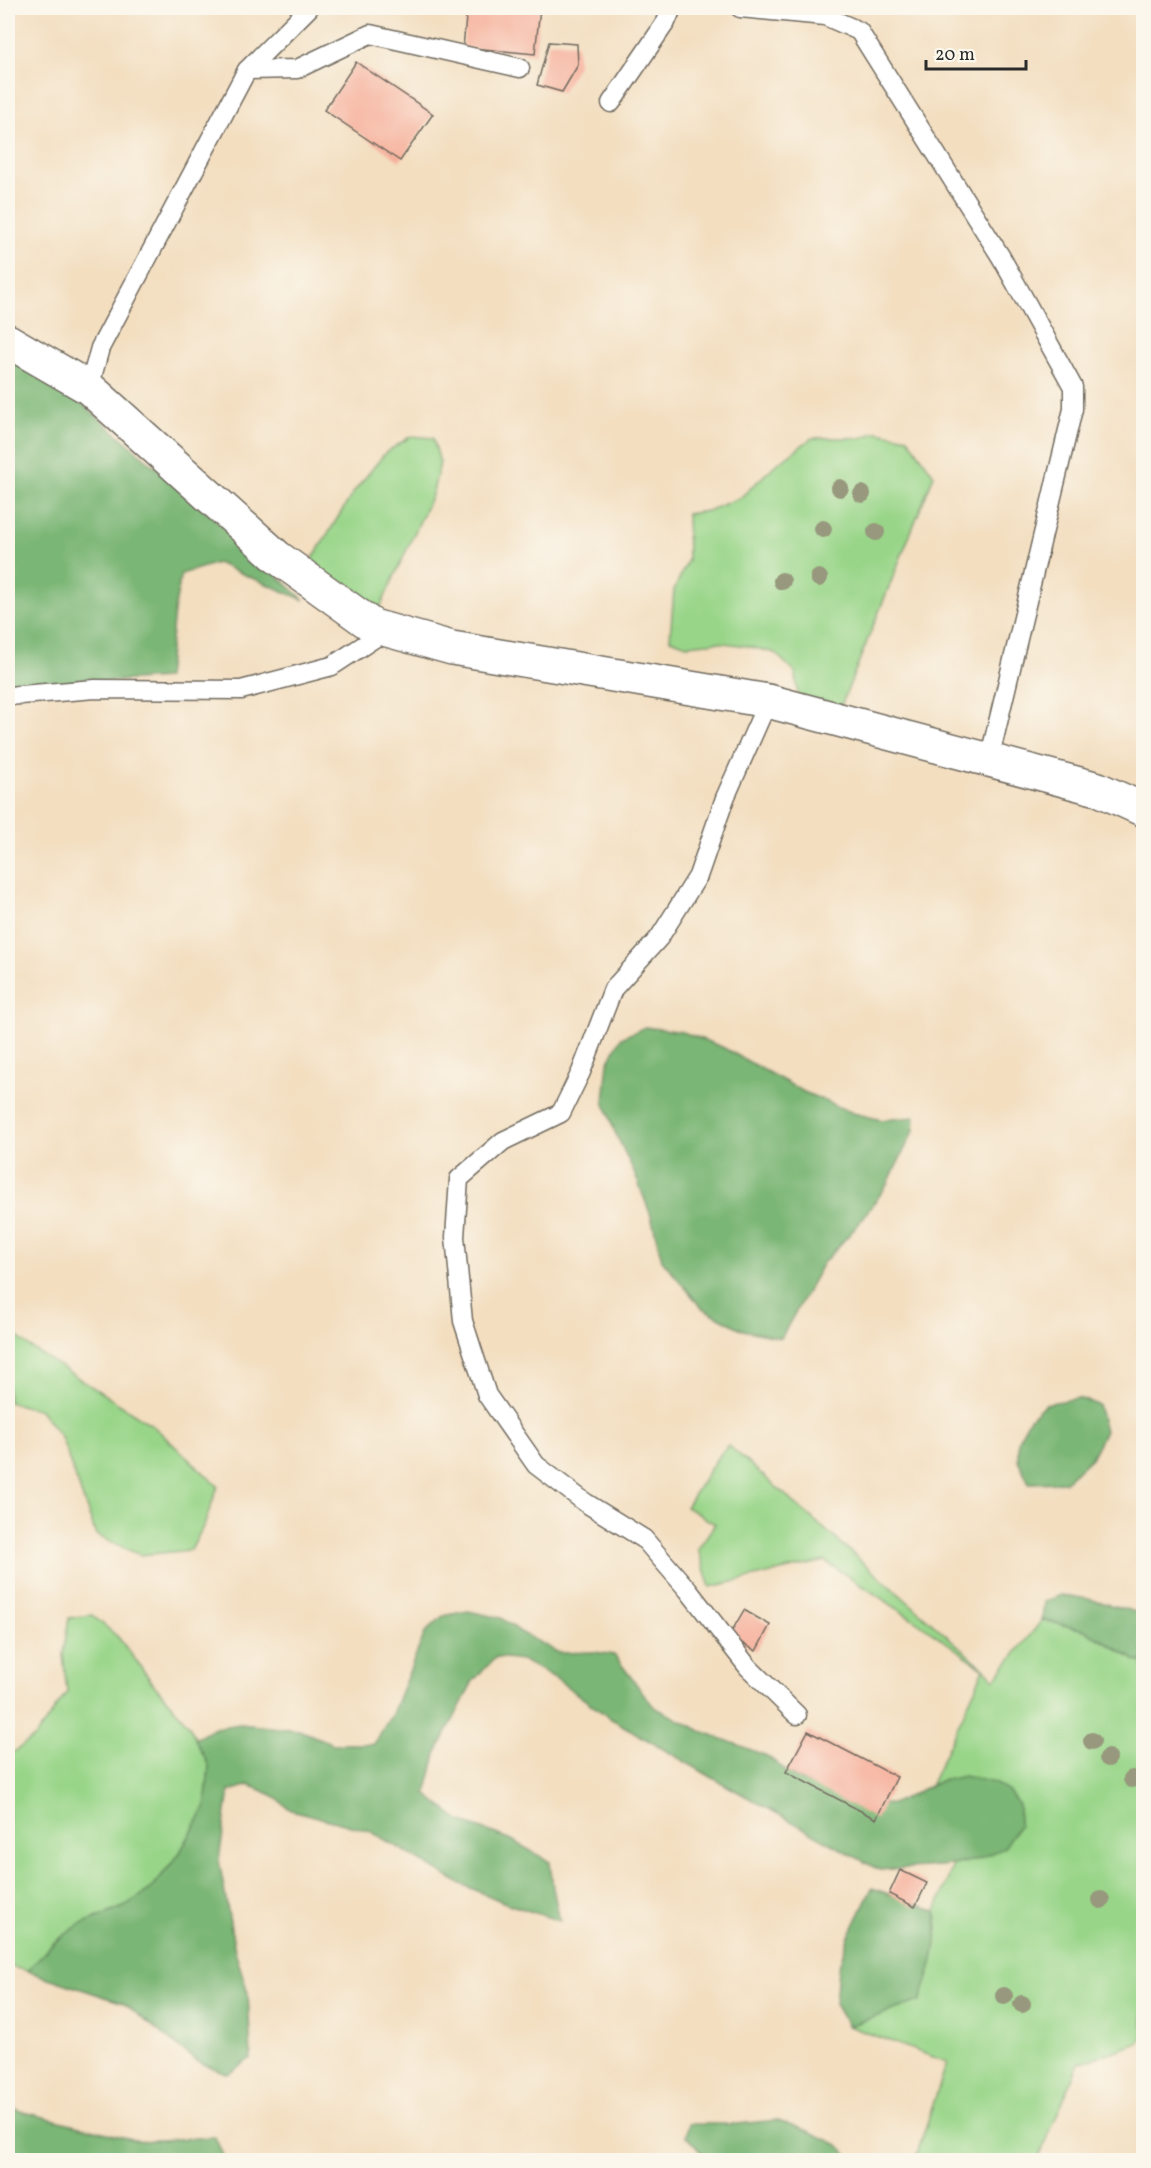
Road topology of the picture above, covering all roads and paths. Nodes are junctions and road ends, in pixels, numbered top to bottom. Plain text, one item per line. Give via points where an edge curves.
1 (309, 8) edge
2 (672, 8) edge
3 (740, 8) edge
4 (520, 68) dead end
5 (247, 70) junction
6 (611, 103) dead end
7 (8, 341) edge
8 (89, 388) junction
9 (387, 630) junction
10 (8, 696) edge
11 (768, 701) junction
12 (988, 760) junction
13 (1143, 810) edge
14 (797, 1714) dead end

1 - 5 lane
2 - 6 lane
3 - 12 lane via 825,16 859,31 1001,256 1073,387 1073,409
4 - 5 lane via 370,34 297,69
5 - 8 lane via 100,348
7 - 8 street
8 - 9 street via 277,556 373,626
9 - 10 lane via 332,666 241,690 94,688
9 - 11 street via 452,648
11 - 12 street
11 - 14 lane via 725,798 698,876 659,938 613,989 561,1113 503,1141 459,1179 455,1237 463,1321 488,1395 536,1465 586,1503 644,1539 748,1667
12 - 13 street via 1098,789

